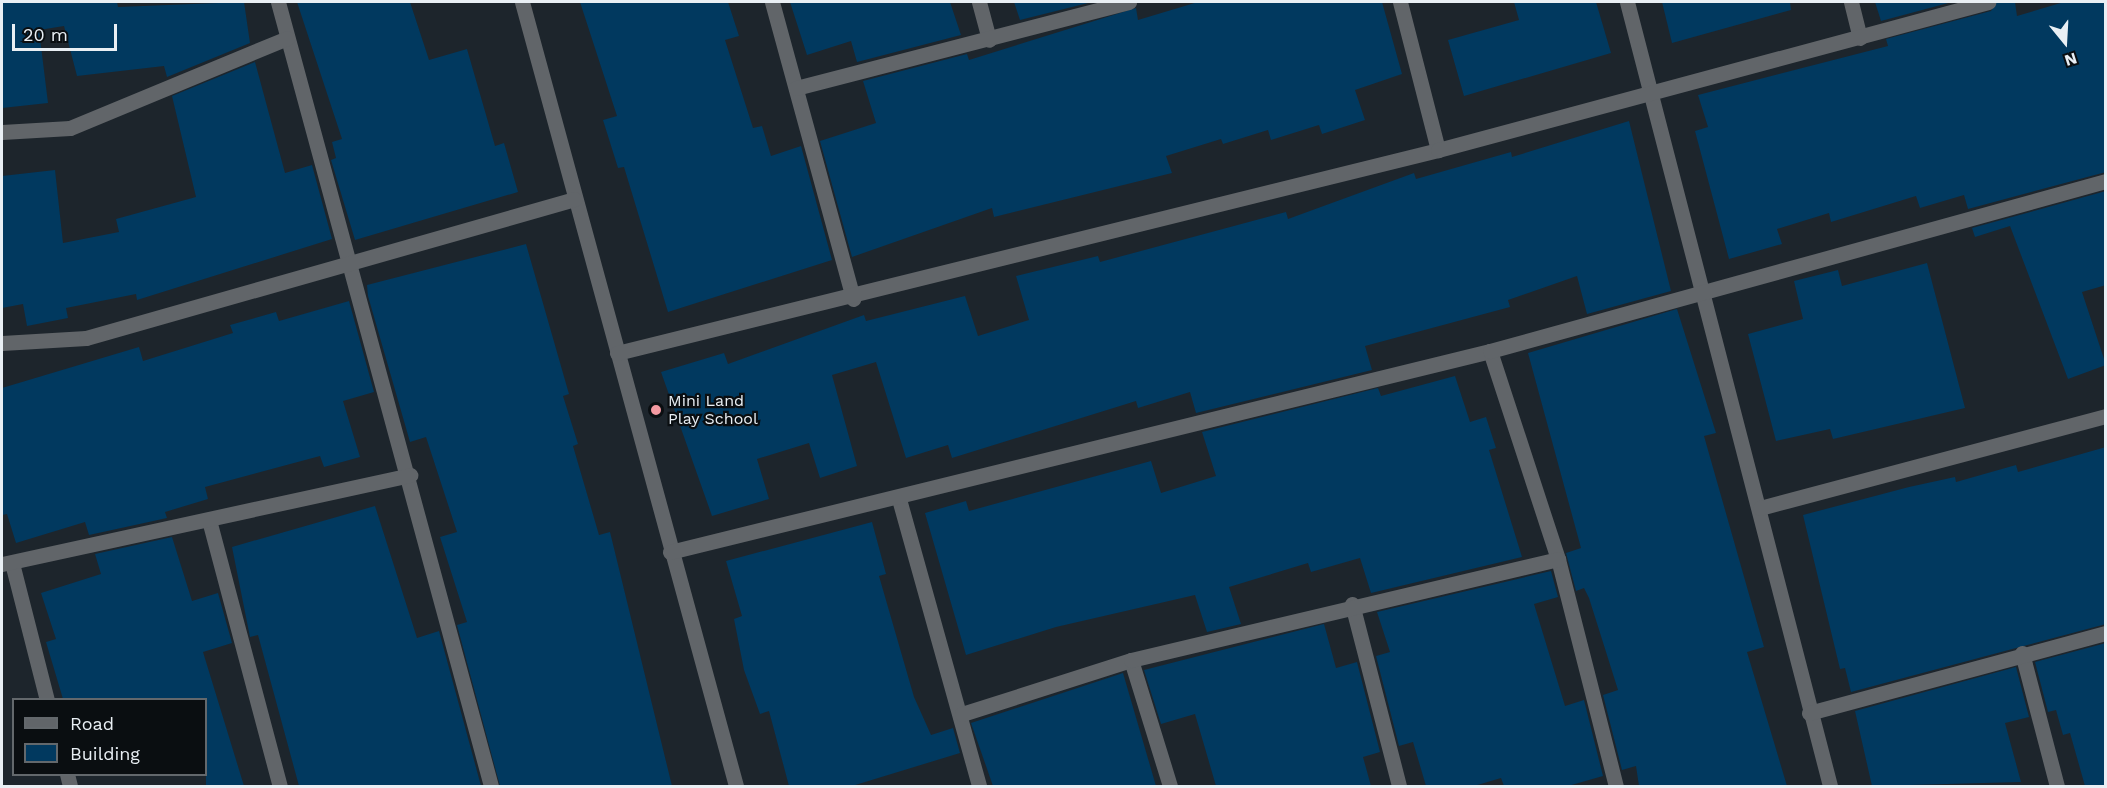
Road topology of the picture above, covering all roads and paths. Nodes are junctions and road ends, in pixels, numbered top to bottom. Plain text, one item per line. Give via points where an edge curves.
1 (278, 2) edge
2 (522, 2) edge
3 (772, 2) edge
4 (979, 2) edge
5 (1129, 2) edge
6 (1400, 2) edge
7 (1627, 2) edge
8 (1851, 2) edge
9 (1988, 2) edge
10 (287, 38) junction
11 (1860, 38) junction
12 (989, 40) junction
13 (796, 88) junction
14 (1653, 92) junction
15 (2, 132) edge
16 (1438, 150) junction
17 (2106, 181) edge
18 (575, 200) junction
19 (346, 266) junction
20 (1706, 294) junction
21 (853, 299) junction
22 (2, 343) edge
23 (1490, 351) junction
24 (616, 353) junction
25 (2106, 416) edge
26 (410, 475) junction
27 (899, 499) junction
28 (1760, 508) junction
29 (209, 520) junction
30 (670, 552) junction
31 (1558, 559) junction
32 (7, 563) edge
33 (1352, 604) junction
34 (2106, 633) edge
35 (2022, 653) junction
36 (1131, 660) junction
37 (48, 698) edge
38 (1809, 713) junction
39 (962, 714) junction
40 (280, 786) edge
41 (491, 786) edge
42 (736, 786) edge
43 (979, 786) edge
44 (1170, 786) edge
45 (1399, 786) edge
46 (1616, 786) edge
47 (1830, 786) edge
48 (2056, 786) edge

1 - 10 street
2 - 18 street
3 - 13 street
4 - 12 street
5 - 12 street
6 - 16 street
7 - 14 street
8 - 11 street
9 - 11 street
10 - 15 street via 70,128
10 - 19 street
11 - 14 street
12 - 13 street
13 - 21 street
14 - 16 street
14 - 20 street
16 - 21 street
17 - 20 street
18 - 19 street
18 - 24 street
19 - 22 street via 86,338
19 - 26 street
20 - 23 street
20 - 28 street
21 - 24 street
23 - 27 street
23 - 31 street
24 - 30 street
25 - 28 street
26 - 29 street
26 - 41 street
27 - 30 street
27 - 39 street
28 - 38 street
29 - 32 street
29 - 40 street
30 - 42 street
31 - 33 street
31 - 46 street
32 - 37 street
33 - 36 street
33 - 45 street
34 - 35 street
35 - 38 street
35 - 48 street
36 - 39 street
36 - 44 street
38 - 47 street
39 - 43 street

